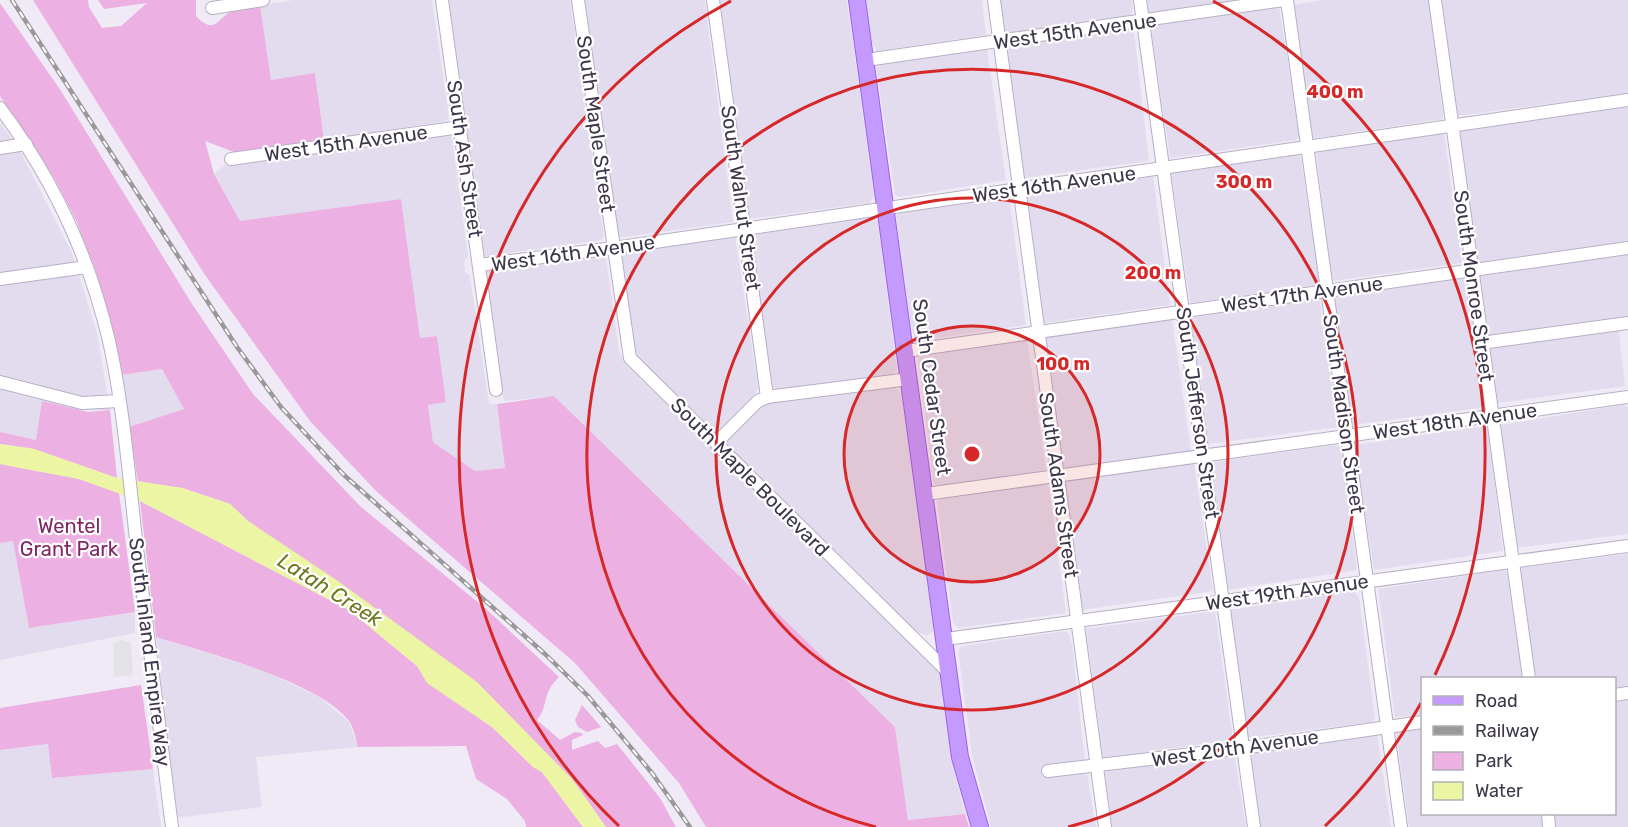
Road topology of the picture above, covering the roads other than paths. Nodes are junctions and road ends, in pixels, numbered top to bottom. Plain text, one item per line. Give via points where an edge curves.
1 (263, 0) edge
2 (442, 0) edge
3 (578, 0) edge
4 (713, 0) edge
5 (857, 0) edge
6 (994, 0) edge
7 (1140, 0) edge
8 (1285, 0) edge
9 (1435, 0) edge
10 (212, 8) dead end
11 (1143, 22) junction
12 (1000, 41) junction
13 (866, 60) junction
14 (1628, 100) edge
15 (0, 108) edge
16 (1452, 125) junction
17 (461, 127) junction
18 (26, 144) junction
19 (1306, 147) junction
20 (0, 148) edge
21 (231, 159) dead end
22 (1164, 168) junction
23 (1020, 189) junction
24 (886, 208) junction
25 (746, 229) junction
26 (614, 248) junction
27 (1628, 248) edge
28 (479, 265) junction
29 (87, 267) junction
30 (1471, 270) junction
31 (0, 279) edge
32 (1327, 290) junction
33 (1184, 311) junction
34 (1628, 323) edge
35 (1038, 333) junction
36 (1481, 343) junction
37 (906, 351) junction
38 (909, 379) junction
39 (0, 382) edge
40 (496, 390) dead end
41 (767, 397) junction
42 (1628, 397) edge
43 (118, 401) junction
44 (1491, 416) junction
45 (1346, 436) junction
46 (716, 443) junction
47 (1204, 457) junction
48 (1057, 477) junction
49 (926, 494) junction
50 (1628, 546) edge
51 (1513, 561) junction
52 (1366, 580) junction
53 (1224, 601) junction
54 (1078, 622) junction
55 (946, 639) junction
56 (950, 674) junction
57 (1529, 677) edge
58 (1421, 722) edge
59 (1389, 726) junction
60 (1243, 748) junction
61 (1097, 766) junction
62 (1048, 771) dead end
63 (172, 827) edge
64 (980, 827) edge
65 (1105, 827) edge
66 (1254, 827) edge
67 (1401, 827) edge

1 - 10 street
2 - 17 street, South Ash Street
3 - 26 street, South Maple Street
4 - 25 street, South Walnut Street
5 - 13 main road, South Cedar Street
6 - 12 street, South Adams Street
7 - 11 street, South Jefferson Street
8 - 11 street, West 15th Avenue
8 - 19 street, South Madison Street
9 - 16 street, South Monroe Street
11 - 12 street, West 15th Avenue
11 - 22 street, South Jefferson Street
12 - 13 street, West 15th Avenue
12 - 23 street, South Adams Street
13 - 24 main road, South Cedar Street
14 - 16 street, West 16th Avenue
15 - 18 street, South Inland Empire Way
16 - 19 street, West 16th Avenue
16 - 30 street, South Monroe Street
17 - 21 street, West 15th Avenue
17 - 28 street, South Ash Street
18 - 20 street
18 - 29 street, South Inland Empire Way via 58,199
19 - 22 street, West 16th Avenue
19 - 32 street, South Madison Street
22 - 23 street, West 16th Avenue
22 - 33 street, South Jefferson Street
23 - 24 street, West 16th Avenue
23 - 35 street, South Adams Street
24 - 25 street, West 16th Avenue
24 - 37 main road, South Cedar Street
25 - 26 street, West 16th Avenue
25 - 41 street, South Walnut Street
26 - 28 street, West 16th Avenue
26 - 46 street, South Maple Boulevard via 630,358
27 - 30 street, West 17th Avenue
28 - 40 street, South Ash Street
29 - 31 street
29 - 43 street, South Inland Empire Way via 107,333
30 - 32 street, West 17th Avenue
30 - 36 street, South Monroe Street
32 - 33 street, West 17th Avenue
32 - 45 street, South Madison Street
33 - 35 street, West 17th Avenue
33 - 47 street, South Jefferson Street
34 - 36 street
35 - 37 street, West 17th Avenue
35 - 48 street, South Adams Street
36 - 44 street, South Monroe Street
37 - 38 main road, South Cedar Street
38 - 41 street
38 - 49 main road, South Cedar Street
39 - 43 street via 82,403
41 - 46 street via 758,401
42 - 44 street, West 18th Avenue
43 - 63 street, South Inland Empire Way
44 - 45 street, West 18th Avenue
44 - 51 street, South Monroe Street
45 - 47 street, West 18th Avenue
45 - 52 street, South Madison Street
46 - 56 street, South Maple Boulevard
47 - 48 street, West 18th Avenue
47 - 53 street, South Jefferson Street
48 - 49 street, West 18th Avenue
48 - 54 street, South Adams Street
49 - 55 main road, South Cedar Street
50 - 51 street, West 19th Avenue
51 - 52 street, West 19th Avenue
51 - 57 street, South Monroe Street
52 - 53 street, West 19th Avenue
52 - 59 street, South Madison Street
53 - 54 street, West 19th Avenue
53 - 60 street, South Jefferson Street
54 - 55 street, West 19th Avenue
54 - 61 street, South Adams Street
55 - 56 main road, South Cedar Street
56 - 64 main road, South Cedar Street via 965,781
58 - 59 street, West 20th Avenue
59 - 60 street, West 20th Avenue
59 - 67 street, South Madison Street
60 - 61 street, West 20th Avenue
60 - 66 street, South Jefferson Street
61 - 62 street, West 20th Avenue
61 - 65 street, South Adams Street

